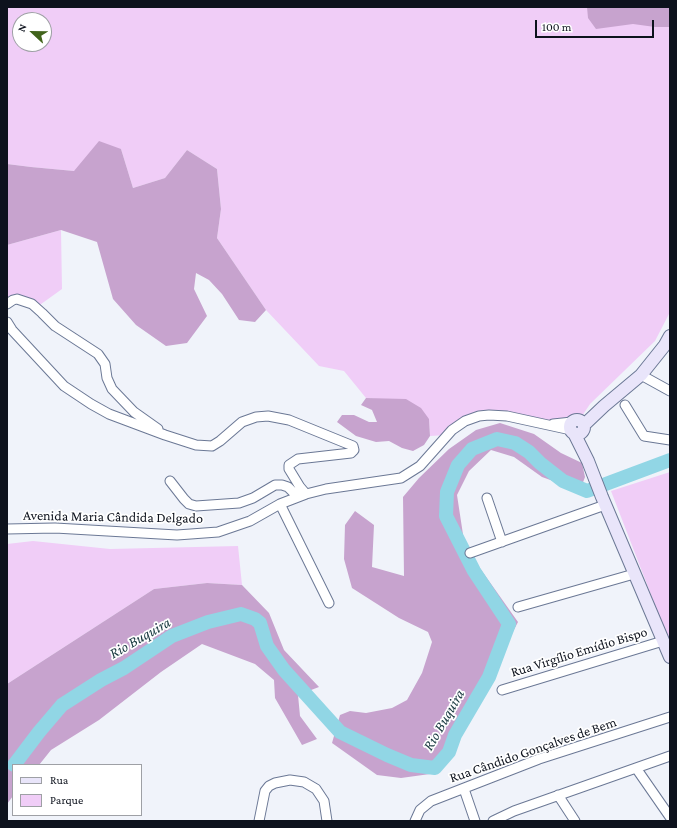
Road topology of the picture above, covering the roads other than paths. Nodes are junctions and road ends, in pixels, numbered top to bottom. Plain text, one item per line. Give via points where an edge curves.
1 (7, 304) edge
2 (7, 322) edge
3 (670, 336) edge
4 (641, 375) junction
5 (670, 391) edge
6 (625, 404) dead end
7 (577, 427) junction
8 (165, 435) junction
9 (670, 440) edge
10 (170, 481) dead end
11 (302, 495) junction
12 (487, 498) dead end
13 (604, 501) junction
14 (280, 504) junction
15 (7, 529) edge
16 (502, 542) junction
17 (470, 553) dead end
18 (634, 574) junction
19 (329, 603) dead end
20 (518, 607) dead end
21 (664, 641) junction
22 (670, 657) edge
23 (502, 690) dead end
24 (670, 718) edge
25 (670, 756) edge
26 (636, 768) junction
27 (464, 789) junction
28 (558, 795) junction
29 (670, 817) edge
30 (259, 821) edge
31 (327, 821) edge
32 (415, 821) edge
33 (475, 821) edge
34 (493, 821) edge
35 (575, 821) edge

1 - 8 street via 17,299 32,304 55,326 98,354 105,364 112,389 127,405
2 - 8 street via 64,386 109,414
3 - 4 main road
4 - 5 street
4 - 7 main road
6 - 9 street via 644,436
7 - 11 street, Avenida Maria Cândida Delgado via 544,425 499,415 479,416 464,421 452,430 420,466 402,478
7 - 13 main road via 582,449
8 - 11 street via 196,445 212,446 242,422 268,416 290,420 353,446 351,454 298,459 289,465
10 - 11 street via 184,499 196,506 239,503 275,485 288,487
11 - 14 street, Avenida Maria Cândida Delgado
12 - 16 street
13 - 16 street
13 - 18 main road
14 - 15 street, Avenida Maria Cândida Delgado via 250,521 218,532 201,534 55,528
14 - 19 street
16 - 17 street
18 - 20 street
18 - 21 main road
21 - 22 main road
21 - 23 street, Rua Virgílio Emídio Bispo
24 - 27 street, Rua Cândido Gonçalves de Bem via 540,759
25 - 26 street
26 - 28 street
26 - 29 street
27 - 32 street, Rua Cândido Gonçalves de Bem via 431,801 420,810
27 - 33 street
28 - 34 street
28 - 35 street
30 - 31 street via 265,791 269,786 283,780 304,782 316,789 324,801

